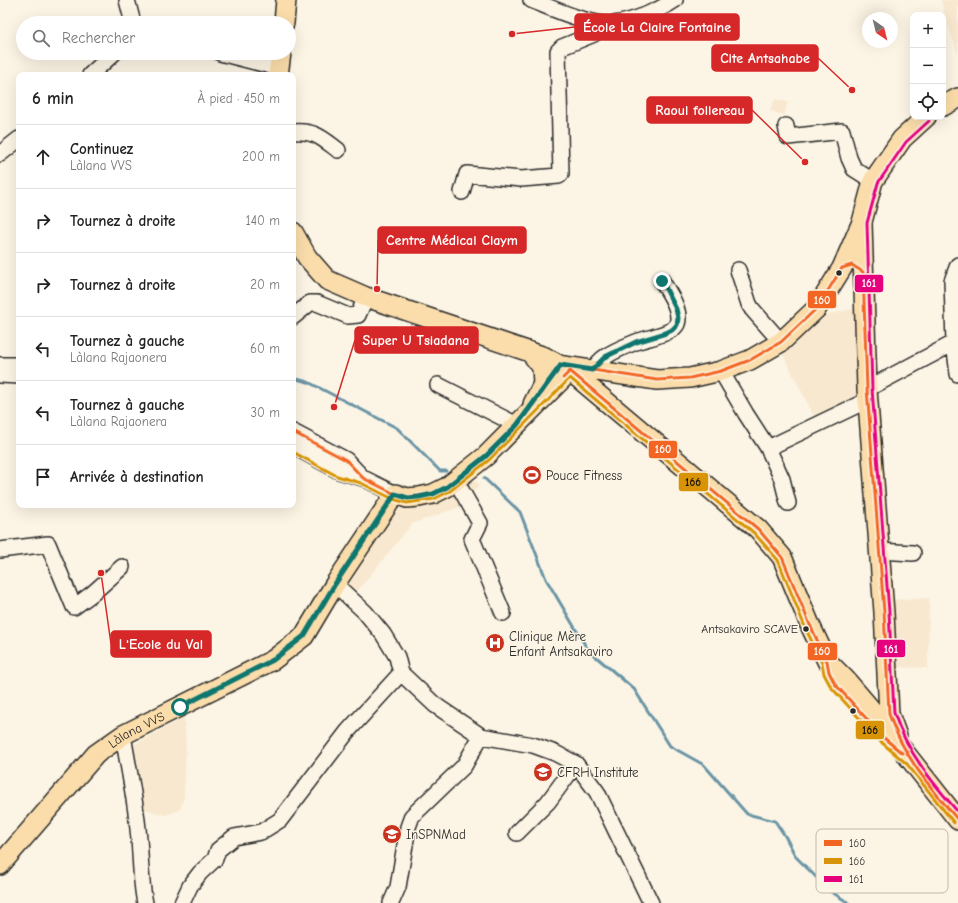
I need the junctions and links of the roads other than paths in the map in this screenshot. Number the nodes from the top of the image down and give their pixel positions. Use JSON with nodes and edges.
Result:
{"nodes":[{"id":1,"x":127,"y":0,"type":"edge"},
{"id":2,"x":286,"y":0,"type":"edge"},
{"id":3,"x":531,"y":0,"type":"edge"},
{"id":4,"x":675,"y":0,"type":"edge"},
{"id":5,"x":131,"y":16,"type":"edge"},
{"id":6,"x":285,"y":16,"type":"edge"},
{"id":7,"x":598,"y":23,"type":"junction"},
{"id":8,"x":106,"y":60,"type":"edge"},
{"id":9,"x":252,"y":60,"type":"edge"},
{"id":10,"x":279,"y":66,"type":"edge"},
{"id":11,"x":93,"y":72,"type":"edge"},
{"id":12,"x":958,"y":98,"type":"edge"},
{"id":13,"x":946,"y":104,"type":"edge"},
{"id":14,"x":923,"y":120,"type":"edge"},
{"id":15,"x":786,"y":126,"type":"dead end"},
{"id":16,"x":296,"y":132,"type":"edge"},
{"id":17,"x":16,"y":141,"type":"edge"},
{"id":18,"x":338,"y":150,"type":"dead end"},
{"id":19,"x":0,"y":154,"type":"edge"},
{"id":20,"x":873,"y":181,"type":"junction"},
{"id":21,"x":462,"y":192,"type":"dead end"},
{"id":22,"x":862,"y":222,"type":"junction"},
{"id":23,"x":296,"y":237,"type":"edge"},
{"id":24,"x":958,"y":264,"type":"edge"},
{"id":25,"x":842,"y":268,"type":"junction"},
{"id":26,"x":738,"y":270,"type":"dead end"},
{"id":27,"x":863,"y":272,"type":"junction"},
{"id":28,"x":662,"y":281,"type":"dead end"},
{"id":29,"x":366,"y":297,"type":"junction"},
{"id":30,"x":296,"y":314,"type":"edge"},
{"id":31,"x":781,"y":342,"type":"junction"},
{"id":32,"x":954,"y":343,"type":"junction"},
{"id":33,"x":530,"y":352,"type":"junction"},
{"id":34,"x":0,"y":365,"type":"edge"},
{"id":35,"x":16,"y":365,"type":"edge"},
{"id":36,"x":565,"y":368,"type":"junction"},
{"id":37,"x":722,"y":371,"type":"junction"},
{"id":38,"x":0,"y":374,"type":"edge"},
{"id":39,"x":958,"y":374,"type":"edge"},
{"id":40,"x":16,"y":376,"type":"edge"},
{"id":41,"x":588,"y":377,"type":"junction"},
{"id":42,"x":438,"y":385,"type":"dead end"},
{"id":43,"x":867,"y":394,"type":"junction"},
{"id":44,"x":532,"y":404,"type":"junction"},
{"id":45,"x":517,"y":425,"type":"junction"},
{"id":46,"x":296,"y":434,"type":"edge"},
{"id":47,"x":296,"y":448,"type":"edge"},
{"id":48,"x":768,"y":448,"type":"junction"},
{"id":49,"x":363,"y":478,"type":"junction"},
{"id":50,"x":456,"y":480,"type":"junction"},
{"id":51,"x":395,"y":494,"type":"junction"},
{"id":52,"x":788,"y":503,"type":"dead end"},
{"id":53,"x":0,"y":550,"type":"edge"},
{"id":54,"x":879,"y":551,"type":"junction"},
{"id":55,"x":913,"y":553,"type":"dead end"},
{"id":56,"x":122,"y":566,"type":"dead end"},
{"id":57,"x":335,"y":584,"type":"junction"},
{"id":58,"x":503,"y":613,"type":"dead end"},
{"id":59,"x":401,"y":673,"type":"junction"},
{"id":60,"x":888,"y":694,"type":"junction"},
{"id":61,"x":863,"y":708,"type":"junction"},
{"id":62,"x":123,"y":735,"type":"junction"},
{"id":63,"x":481,"y":736,"type":"junction"},
{"id":64,"x":911,"y":761,"type":"junction"},
{"id":65,"x":576,"y":764,"type":"junction"},
{"id":66,"x":958,"y":820,"type":"edge"},
{"id":67,"x":517,"y":834,"type":"dead end"},
{"id":68,"x":0,"y":865,"type":"edge"},
{"id":69,"x":140,"y":902,"type":"edge"},
{"id":70,"x":182,"y":903,"type":"edge"},
{"id":71,"x":391,"y":903,"type":"edge"},
{"id":72,"x":651,"y":903,"type":"edge"}],
"edges":[{"from":1,"to":5,"type":"street"},
{"from":2,"to":6,"type":"main road"},
{"from":3,"to":7,"type":"street"},
{"from":4,"to":7,"type":"street"},
{"from":7,"to":21,"type":"street"},
{"from":8,"to":11,"type":"street"},
{"from":9,"to":10,"type":"street"},
{"from":12,"to":13,"type":"main road"},
{"from":14,"to":20,"type":"main road"},
{"from":15,"to":20,"type":"street"},
{"from":16,"to":18,"type":"street"},
{"from":17,"to":19,"type":"street"},
{"from":20,"to":22,"type":"main road"},
{"from":22,"to":25,"type":"main road"},
{"from":22,"to":27,"type":"main road"},
{"from":23,"to":29,"type":"main road"},
{"from":24,"to":32,"type":"street"},
{"from":25,"to":27,"type":"main road"},
{"from":25,"to":31,"type":"main road"},
{"from":26,"to":31,"type":"street"},
{"from":27,"to":43,"type":"main road"},
{"from":28,"to":41,"type":"street"},
{"from":29,"to":30,"type":"street"},
{"from":29,"to":33,"type":"main road"},
{"from":31,"to":37,"type":"main road"},
{"from":32,"to":39,"type":"street"},
{"from":32,"to":43,"type":"street"},
{"from":33,"to":36,"type":"main road"},
{"from":33,"to":44,"type":"main road"},
{"from":34,"to":35,"type":"street"},
{"from":36,"to":41,"type":"main road"},
{"from":36,"to":44,"type":"main road"},
{"from":36,"to":45,"type":"main road"},
{"from":37,"to":41,"type":"main road"},
{"from":37,"to":48,"type":"street"},
{"from":38,"to":40,"type":"street"},
{"from":41,"to":61,"type":"main road"},
{"from":42,"to":45,"type":"street"},
{"from":43,"to":48,"type":"street"},
{"from":43,"to":54,"type":"main road"},
{"from":44,"to":45,"type":"main road"},
{"from":45,"to":50,"type":"main road"},
{"from":46,"to":49,"type":"street"},
{"from":47,"to":49,"type":"street"},
{"from":48,"to":52,"type":"street"},
{"from":49,"to":51,"type":"street"},
{"from":50,"to":51,"type":"main road"},
{"from":50,"to":58,"type":"street"},
{"from":51,"to":57,"type":"main road","name":"Làlana VVS"},
{"from":53,"to":56,"type":"street"},
{"from":54,"to":55,"type":"street"},
{"from":54,"to":60,"type":"main road"},
{"from":57,"to":59,"type":"street"},
{"from":57,"to":62,"type":"main road","name":"Làlana VVS"},
{"from":59,"to":63,"type":"street"},
{"from":59,"to":70,"type":"street"},
{"from":60,"to":61,"type":"main road"},
{"from":60,"to":64,"type":"main road"},
{"from":61,"to":64,"type":"main road"},
{"from":62,"to":68,"type":"main road","name":"Làlana VVS"},
{"from":62,"to":69,"type":"street"},
{"from":63,"to":65,"type":"street"},
{"from":63,"to":71,"type":"street"},
{"from":64,"to":66,"type":"main road"},
{"from":65,"to":67,"type":"street"},
{"from":65,"to":72,"type":"street"}]}
